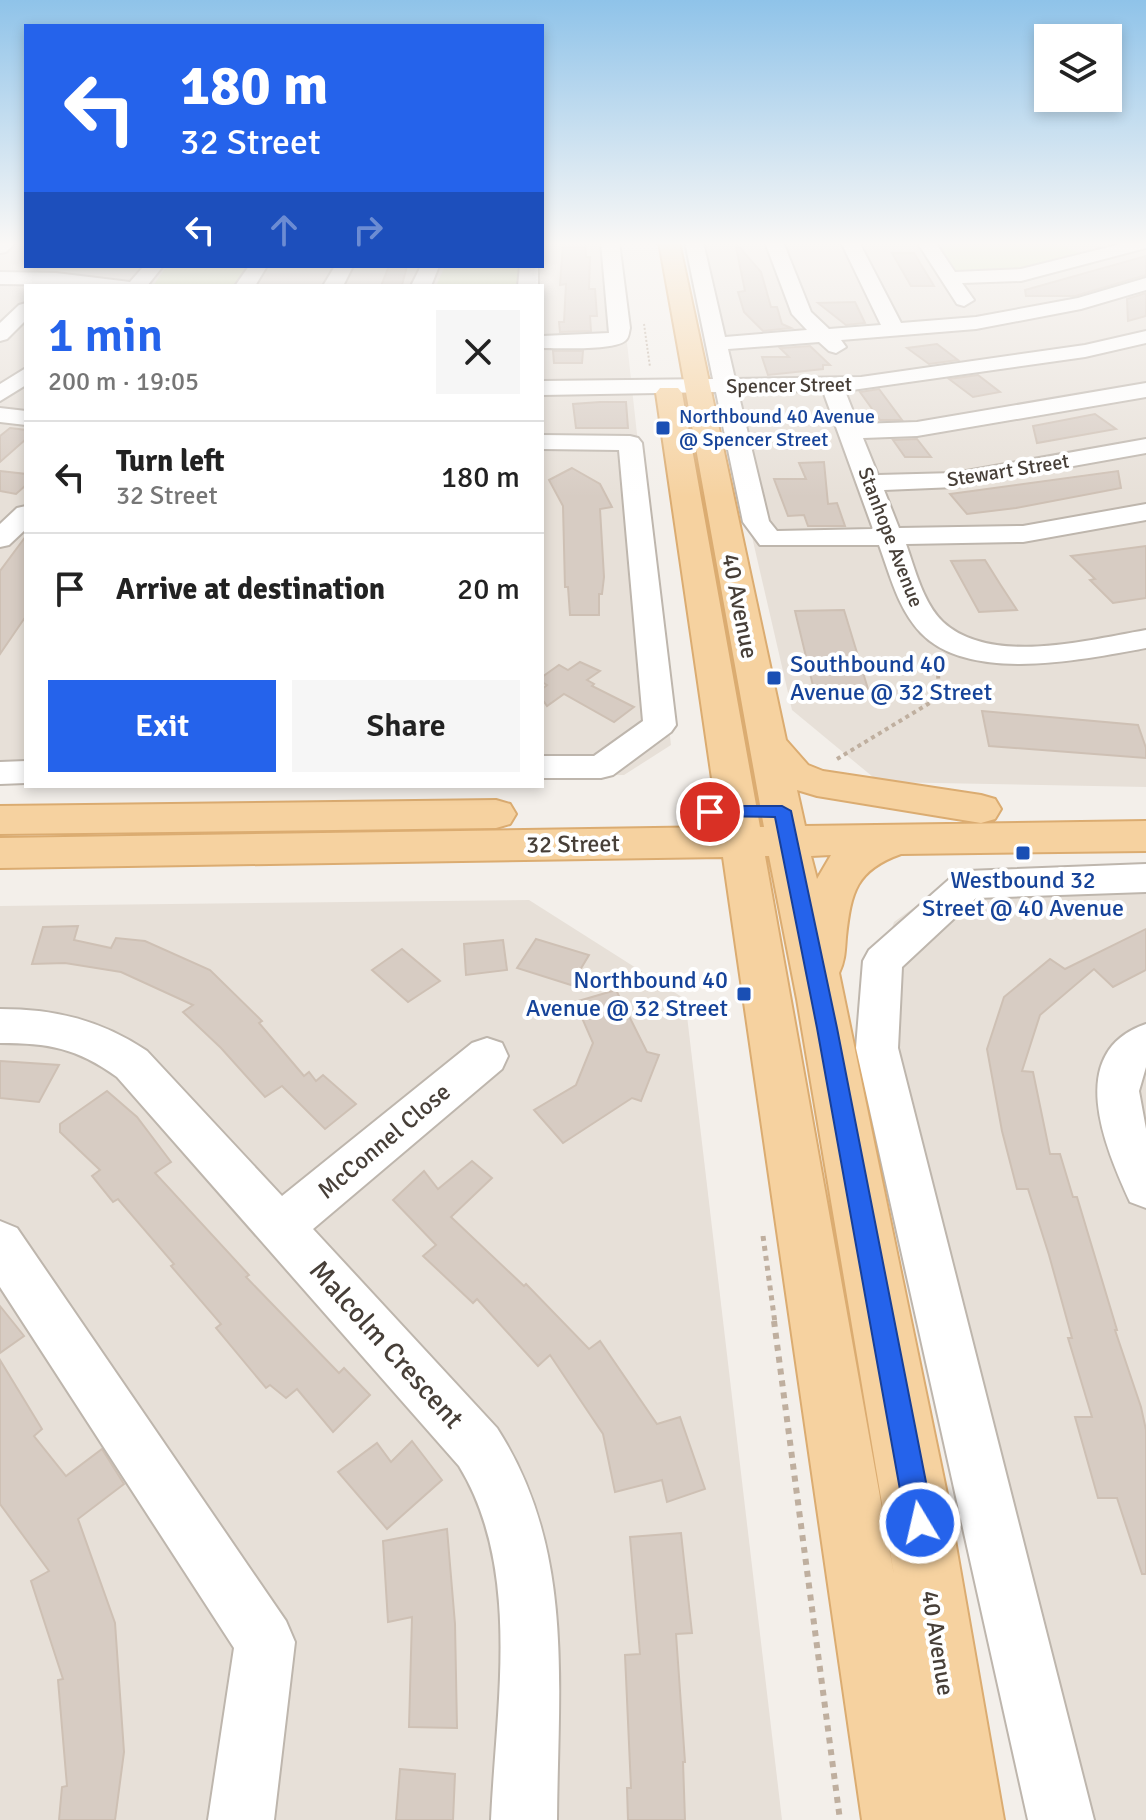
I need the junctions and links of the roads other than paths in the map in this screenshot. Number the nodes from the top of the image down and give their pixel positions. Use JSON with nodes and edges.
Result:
{"nodes":[{"id":1,"x":620,"y":327,"type":"edge"},
{"id":2,"x":676,"y":327,"type":"edge"},
{"id":3,"x":685,"y":327,"type":"edge"},
{"id":4,"x":713,"y":327,"type":"edge"},
{"id":5,"x":815,"y":327,"type":"edge"},
{"id":6,"x":892,"y":327,"type":"edge"},
{"id":7,"x":928,"y":327,"type":"edge"},
{"id":8,"x":991,"y":327,"type":"edge"},
{"id":9,"x":894,"y":330,"type":"junction"},
{"id":10,"x":824,"y":336,"type":"junction"},
{"id":11,"x":1146,"y":337,"type":"edge"},
{"id":12,"x":544,"y":342,"type":"edge"},
{"id":13,"x":717,"y":344,"type":"junction"},
{"id":14,"x":1037,"y":359,"type":"junction"},
{"id":15,"x":22,"y":367,"type":"edge"},
{"id":16,"x":877,"y":383,"type":"junction"},
{"id":17,"x":832,"y":386,"type":"junction"},
{"id":18,"x":697,"y":387,"type":"junction"},
{"id":19,"x":544,"y":388,"type":"edge"},
{"id":20,"x":1146,"y":390,"type":"edge"},
{"id":21,"x":0,"y":394,"type":"edge"},
{"id":22,"x":0,"y":415,"type":"edge"},
{"id":23,"x":24,"y":418,"type":"edge"},
{"id":24,"x":849,"y":431,"type":"junction"},
{"id":25,"x":544,"y":442,"type":"edge"},
{"id":26,"x":1146,"y":446,"type":"edge"},
{"id":27,"x":869,"y":483,"type":"junction"},
{"id":28,"x":1146,"y":512,"type":"edge"},
{"id":29,"x":24,"y":516,"type":"edge"},
{"id":30,"x":890,"y":538,"type":"junction"},
{"id":31,"x":0,"y":539,"type":"edge"},
{"id":32,"x":1146,"y":639,"type":"edge"},
{"id":33,"x":769,"y":744,"type":"junction"},
{"id":34,"x":544,"y":767,"type":"edge"},
{"id":35,"x":24,"y":772,"type":"edge"},
{"id":36,"x":0,"y":773,"type":"edge"},
{"id":37,"x":1146,"y":808,"type":"edge"},
{"id":38,"x":981,"y":809,"type":"junction"},
{"id":39,"x":0,"y":820,"type":"edge"},
{"id":40,"x":762,"y":826,"type":"junction"},
{"id":41,"x":1146,"y":836,"type":"edge"},
{"id":42,"x":901,"y":839,"type":"junction"},
{"id":43,"x":0,"y":853,"type":"edge"},
{"id":44,"x":1146,"y":878,"type":"edge"},
{"id":45,"x":821,"y":999,"type":"junction"},
{"id":46,"x":0,"y":1026,"type":"edge"},
{"id":47,"x":1136,"y":1050,"type":"edge"},
{"id":48,"x":487,"y":1056,"type":"dead end"},
{"id":49,"x":1146,"y":1187,"type":"edge"},
{"id":50,"x":281,"y":1226,"type":"junction"},
{"id":51,"x":0,"y":1244,"type":"edge"},
{"id":52,"x":241,"y":1820,"type":"edge"},
{"id":53,"x":524,"y":1820,"type":"edge"},
{"id":54,"x":900,"y":1820,"type":"edge"},
{"id":55,"x":966,"y":1820,"type":"edge"},
{"id":56,"x":1061,"y":1820,"type":"edge"}],
"edges":[{"from":1,"to":12,"type":"street"},
{"from":2,"to":18,"type":"main road","name":"40 Avenue"},
{"from":3,"to":18,"type":"main road","name":"40 Avenue"},
{"from":4,"to":13,"type":"street"},
{"from":5,"to":10,"type":"street"},
{"from":6,"to":9,"type":"street"},
{"from":7,"to":9,"type":"street"},
{"from":8,"to":14,"type":"street"},
{"from":9,"to":10,"type":"street"},
{"from":10,"to":13,"type":"street"},
{"from":10,"to":16,"type":"street"},
{"from":11,"to":14,"type":"street","name":"Spencer Street"},
{"from":13,"to":18,"type":"street"},
{"from":14,"to":16,"type":"street","name":"Spencer Street"},
{"from":15,"to":21,"type":"street"},
{"from":16,"to":17,"type":"street","name":"Spencer Street"},
{"from":17,"to":18,"type":"street","name":"Spencer Street"},
{"from":17,"to":24,"type":"street","name":"Stanhope Avenue"},
{"from":18,"to":19,"type":"street","name":"Spencer Street"},
{"from":18,"to":30,"type":"street"},
{"from":18,"to":33,"type":"main road","name":"40 Avenue"},
{"from":18,"to":40,"type":"main road","name":"40 Avenue"},
{"from":20,"to":24,"type":"street"},
{"from":22,"to":23,"type":"street"},
{"from":24,"to":27,"type":"street","name":"Stanhope Avenue"},
{"from":25,"to":34,"type":"street"},
{"from":26,"to":27,"type":"street","name":"Stewart Street"},
{"from":27,"to":30,"type":"street","name":"Stanhope Avenue"},
{"from":28,"to":30,"type":"street"},
{"from":29,"to":31,"type":"street"},
{"from":30,"to":32,"type":"street","name":"Stanhope Avenue"},
{"from":33,"to":38,"type":"main road"},
{"from":33,"to":40,"type":"main road","name":"40 Avenue"},
{"from":35,"to":36,"type":"street"},
{"from":37,"to":38,"type":"main road","name":"32 Street"},
{"from":38,"to":40,"type":"main road","name":"32 Street"},
{"from":39,"to":40,"type":"main road","name":"32 Street"},
{"from":40,"to":42,"type":"main road","name":"32 Street"},
{"from":40,"to":43,"type":"main road","name":"32 Street"},
{"from":40,"to":45,"type":"main road","name":"40 Avenue"},
{"from":40,"to":54,"type":"main road","name":"40 Avenue"},
{"from":41,"to":42,"type":"main road","name":"32 Street"},
{"from":42,"to":45,"type":"main road"},
{"from":44,"to":56,"type":"street"},
{"from":45,"to":55,"type":"main road","name":"40 Avenue"},
{"from":46,"to":50,"type":"street","name":"Malcolm Crescent"},
{"from":47,"to":49,"type":"street"},
{"from":48,"to":50,"type":"street","name":"McConnel Close"},
{"from":50,"to":53,"type":"street","name":"Malcolm Crescent"},
{"from":51,"to":52,"type":"street"}]}
